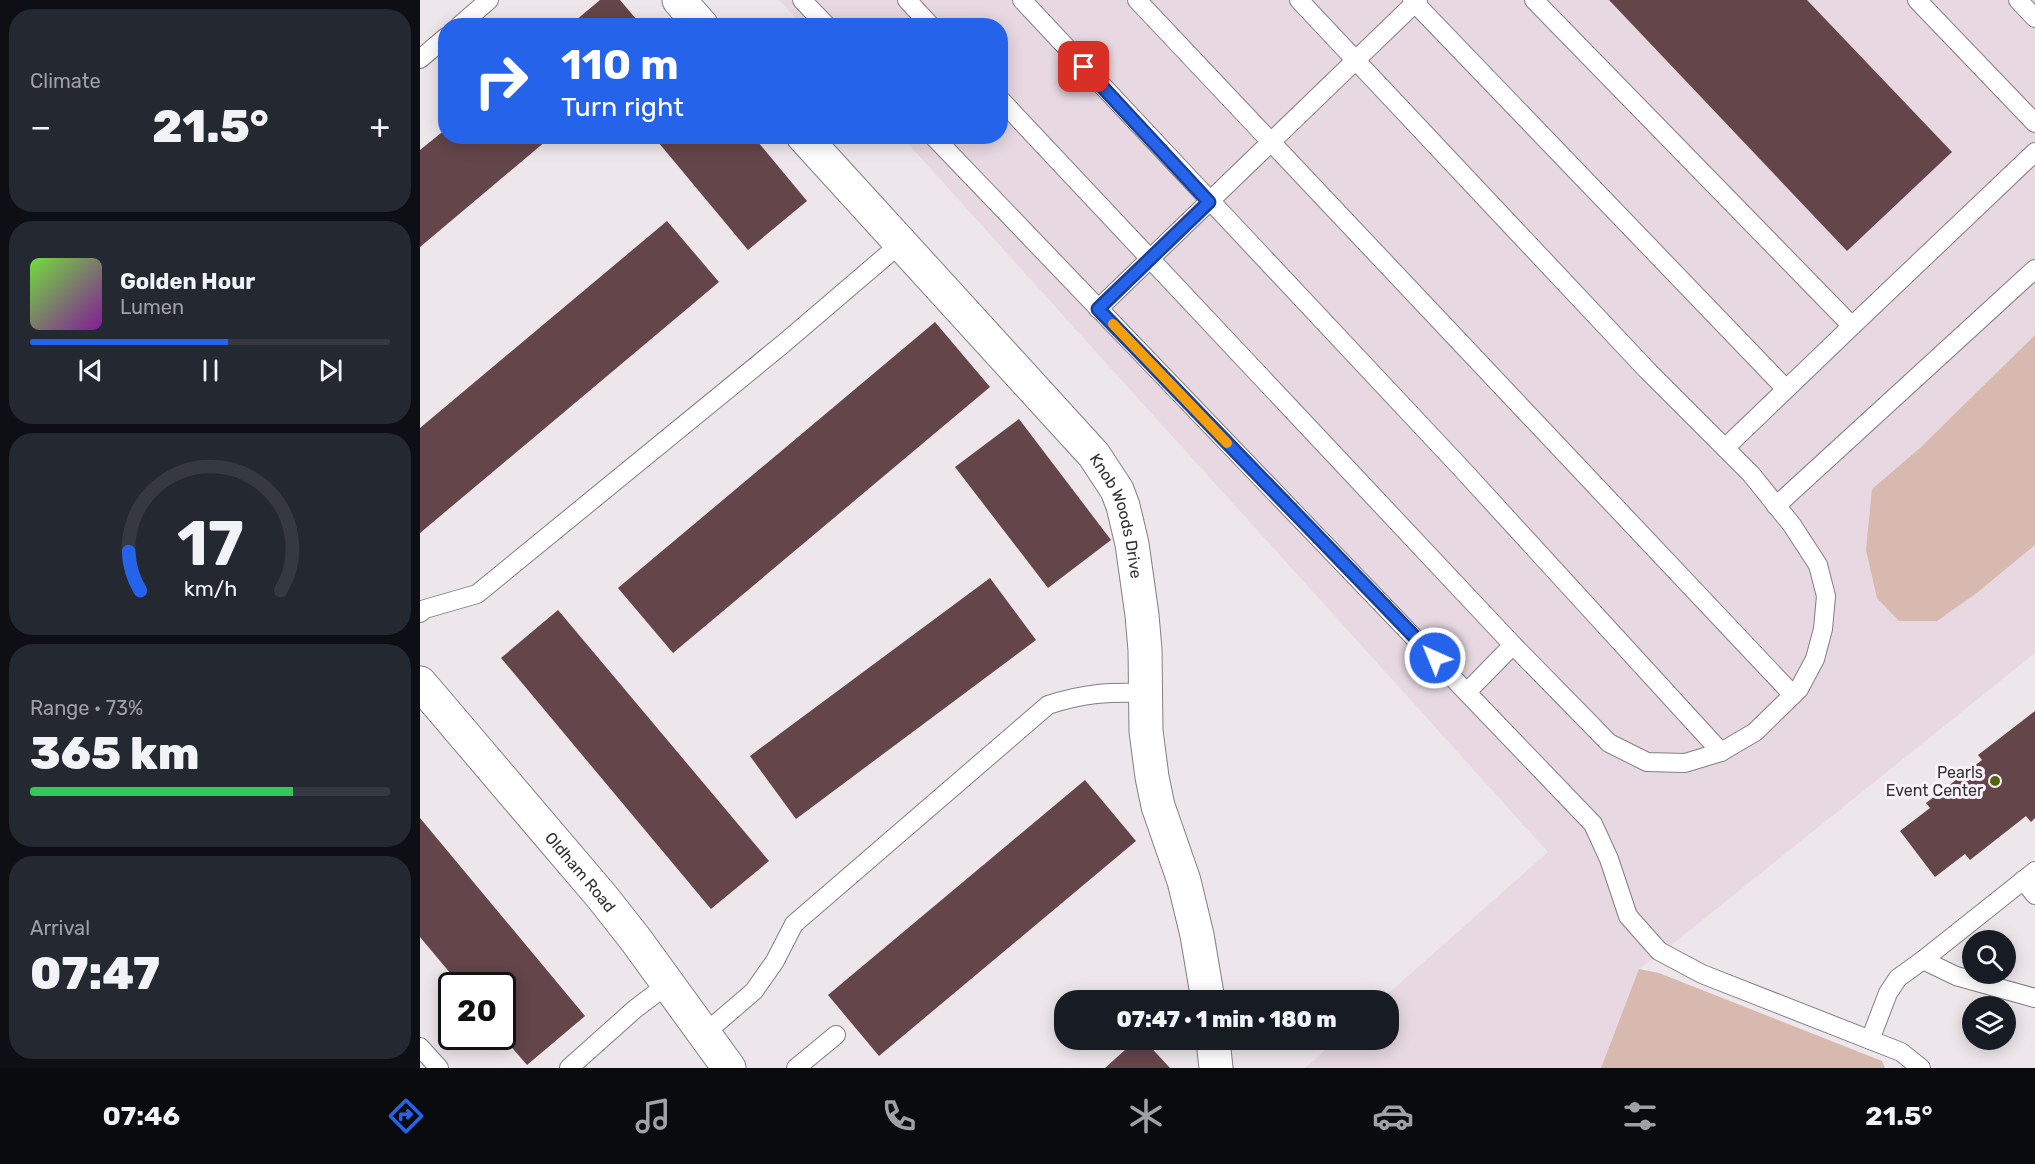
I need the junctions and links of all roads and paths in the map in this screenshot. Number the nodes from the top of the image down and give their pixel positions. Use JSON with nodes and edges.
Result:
{"nodes":[{"id":1,"x":489,"y":0,"type":"edge"},
{"id":2,"x":679,"y":0,"type":"edge"},
{"id":3,"x":802,"y":0,"type":"edge"},
{"id":4,"x":907,"y":0,"type":"edge"},
{"id":5,"x":1022,"y":0,"type":"edge"},
{"id":6,"x":1137,"y":0,"type":"edge"},
{"id":7,"x":1299,"y":0,"type":"edge"},
{"id":8,"x":1534,"y":0,"type":"edge"},
{"id":9,"x":1917,"y":0,"type":"edge"},
{"id":10,"x":2018,"y":0,"type":"edge"},
{"id":11,"x":1415,"y":1,"type":"edge"},
{"id":12,"x":468,"y":18,"type":"edge"},
{"id":13,"x":695,"y":18,"type":"edge"},
{"id":14,"x":819,"y":18,"type":"edge"},
{"id":15,"x":924,"y":18,"type":"edge"},
{"id":16,"x":2035,"y":18,"type":"edge"},
{"id":17,"x":438,"y":43,"type":"edge"},
{"id":18,"x":420,"y":58,"type":"edge"},
{"id":19,"x":1356,"y":60,"type":"junction"},
{"id":20,"x":1008,"y":107,"type":"edge"},
{"id":21,"x":2035,"y":123,"type":"edge"},
{"id":22,"x":1271,"y":142,"type":"junction"},
{"id":23,"x":810,"y":144,"type":"edge"},
{"id":24,"x":941,"y":144,"type":"edge"},
{"id":25,"x":2035,"y":152,"type":"edge"},
{"id":26,"x":1209,"y":202,"type":"junction"},
{"id":27,"x":900,"y":244,"type":"junction"},
{"id":28,"x":1151,"y":258,"type":"junction"},
{"id":29,"x":2035,"y":269,"type":"edge"},
{"id":30,"x":1098,"y":309,"type":"junction"},
{"id":31,"x":1852,"y":326,"type":"junction"},
{"id":32,"x":1786,"y":389,"type":"junction"},
{"id":33,"x":1725,"y":448,"type":"junction"},
{"id":34,"x":1776,"y":506,"type":"junction"},
{"id":35,"x":420,"y":613,"type":"edge"},
{"id":36,"x":1513,"y":645,"type":"junction"},
{"id":37,"x":420,"y":683,"type":"edge"},
{"id":38,"x":1467,"y":692,"type":"junction"},
{"id":39,"x":1146,"y":693,"type":"junction"},
{"id":40,"x":1793,"y":695,"type":"junction"},
{"id":41,"x":1721,"y":752,"type":"junction"},
{"id":42,"x":2029,"y":875,"type":"edge"},
{"id":43,"x":2035,"y":895,"type":"edge"},
{"id":44,"x":1923,"y":960,"type":"junction"},
{"id":45,"x":668,"y":984,"type":"junction"},
{"id":46,"x":1206,"y":990,"type":"edge"},
{"id":47,"x":2035,"y":998,"type":"edge"},
{"id":48,"x":704,"y":1034,"type":"junction"},
{"id":49,"x":836,"y":1035,"type":"dead end"},
{"id":50,"x":1870,"y":1040,"type":"junction"},
{"id":51,"x":420,"y":1047,"type":"edge"},
{"id":52,"x":1215,"y":1050,"type":"edge"},
{"id":53,"x":439,"y":1068,"type":"edge"},
{"id":54,"x":569,"y":1068,"type":"edge"},
{"id":55,"x":729,"y":1068,"type":"edge"},
{"id":56,"x":796,"y":1068,"type":"edge"},
{"id":57,"x":1216,"y":1068,"type":"edge"},
{"id":58,"x":1922,"y":1068,"type":"edge"}],
"edges":[{"from":1,"to":12,"type":"lane"},
{"from":2,"to":13,"type":"street"},
{"from":3,"to":14,"type":"lane"},
{"from":4,"to":15,"type":"lane"},
{"from":5,"to":26,"type":"lane"},
{"from":6,"to":22,"type":"lane"},
{"from":7,"to":19,"type":"lane"},
{"from":8,"to":31,"type":"lane"},
{"from":9,"to":21,"type":"lane"},
{"from":10,"to":16,"type":"lane"},
{"from":11,"to":19,"type":"lane"},
{"from":11,"to":32,"type":"lane"},
{"from":17,"to":18,"type":"lane"},
{"from":19,"to":22,"type":"lane"},
{"from":19,"to":33,"type":"lane"},
{"from":20,"to":28,"type":"lane"},
{"from":22,"to":26,"type":"lane"},
{"from":22,"to":40,"type":"lane"},
{"from":23,"to":27,"type":"street","name":"Knob Woods Drive"},
{"from":24,"to":30,"type":"lane"},
{"from":25,"to":31,"type":"lane"},
{"from":26,"to":28,"type":"lane"},
{"from":26,"to":41,"type":"lane"},
{"from":27,"to":35,"type":"lane"},
{"from":27,"to":39,"type":"street","name":"Knob Woods Drive"},
{"from":28,"to":30,"type":"lane"},
{"from":28,"to":36,"type":"lane"},
{"from":29,"to":34,"type":"lane"},
{"from":30,"to":38,"type":"lane"},
{"from":31,"to":32,"type":"lane"},
{"from":32,"to":33,"type":"lane"},
{"from":33,"to":34,"type":"lane"},
{"from":34,"to":40,"type":"lane"},
{"from":36,"to":38,"type":"lane"},
{"from":36,"to":41,"type":"lane"},
{"from":37,"to":45,"type":"street","name":"Oldham Road"},
{"from":38,"to":50,"type":"lane"},
{"from":39,"to":46,"type":"street","name":"Knob Woods Drive"},
{"from":39,"to":48,"type":"lane"},
{"from":40,"to":41,"type":"lane"},
{"from":42,"to":43,"type":"lane"},
{"from":42,"to":44,"type":"lane"},
{"from":44,"to":47,"type":"lane"},
{"from":44,"to":50,"type":"lane"},
{"from":45,"to":48,"type":"street","name":"Oldham Road"},
{"from":45,"to":54,"type":"lane"},
{"from":48,"to":55,"type":"street","name":"Oldham Road"},
{"from":49,"to":56,"type":"lane"},
{"from":50,"to":58,"type":"lane"},
{"from":51,"to":53,"type":"lane"},
{"from":52,"to":57,"type":"street"}]}
